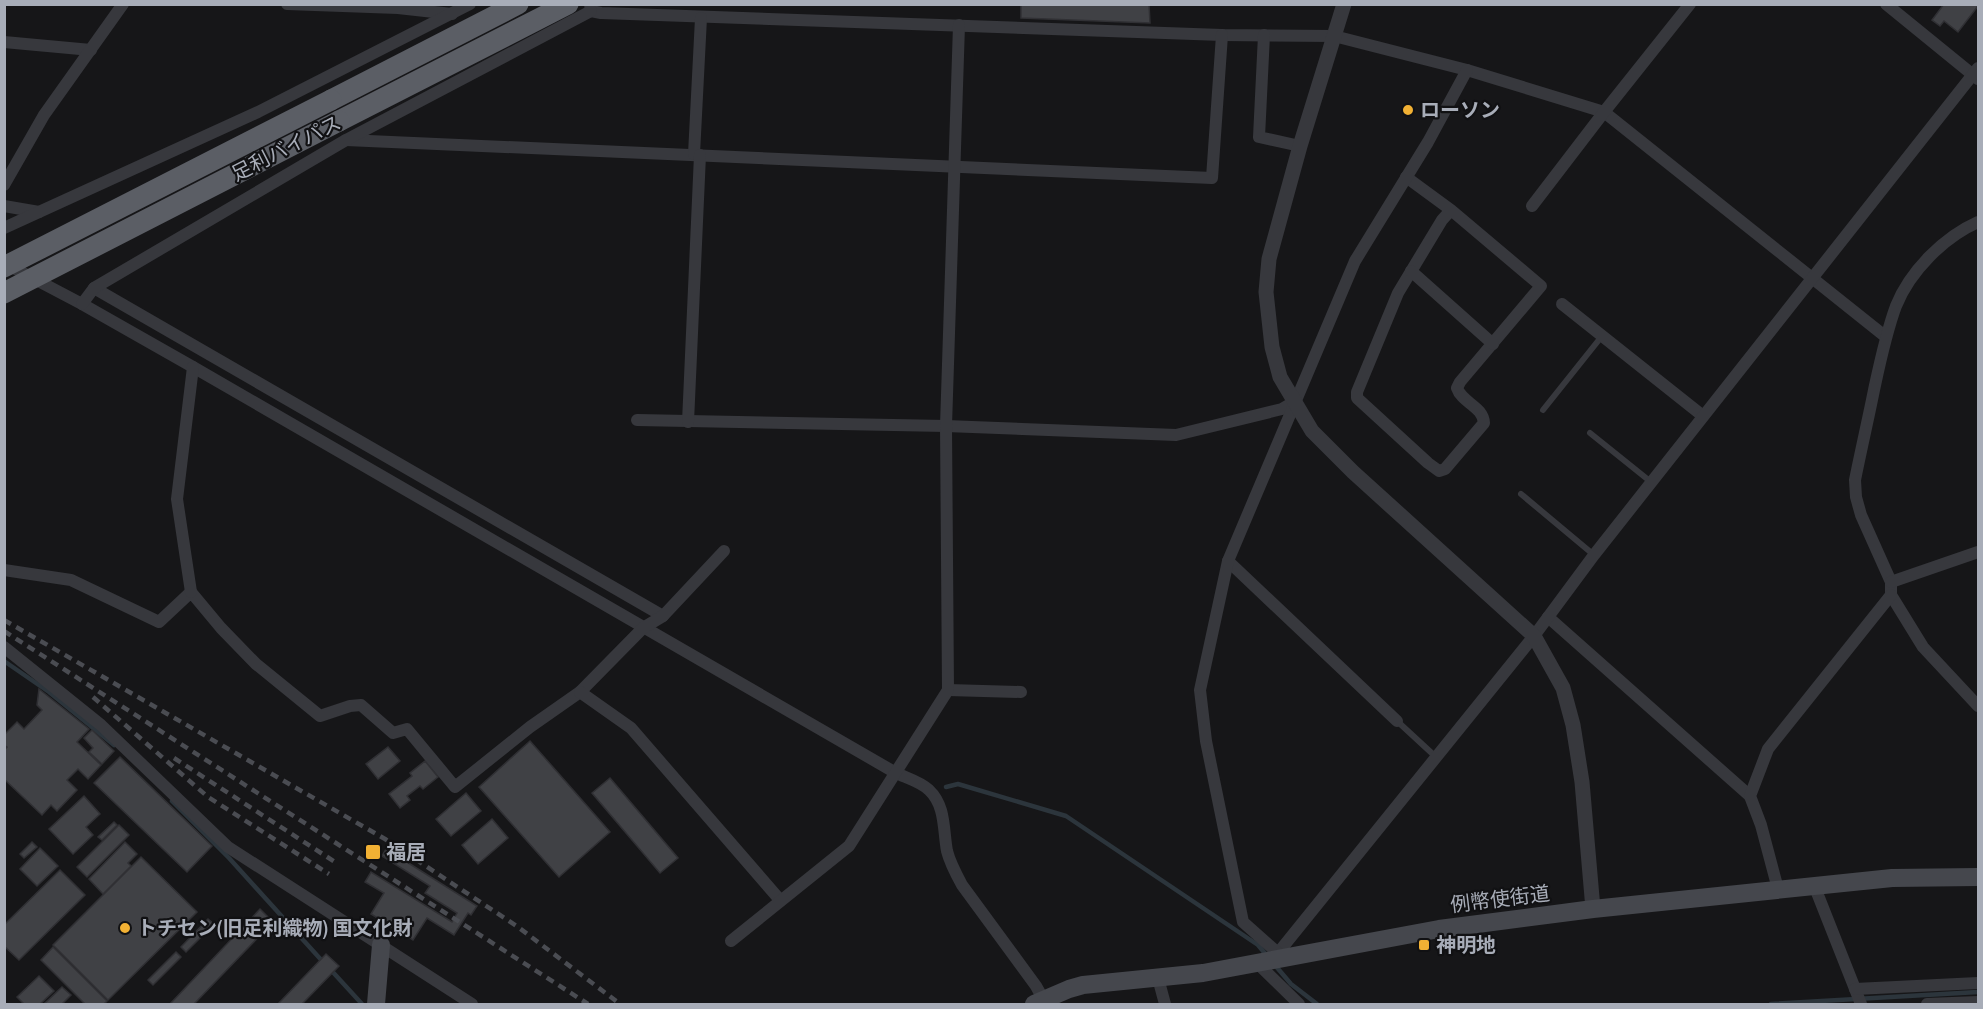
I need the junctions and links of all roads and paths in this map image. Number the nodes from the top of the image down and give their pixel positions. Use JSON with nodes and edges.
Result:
{"nodes":[{"id":1,"x":123,"y":4,"type":"edge"},
{"id":2,"x":286,"y":4,"type":"edge"},
{"id":3,"x":470,"y":4,"type":"edge"},
{"id":4,"x":518,"y":4,"type":"edge"},
{"id":5,"x":568,"y":4,"type":"edge"},
{"id":6,"x":1344,"y":4,"type":"edge"},
{"id":7,"x":1690,"y":4,"type":"edge"},
{"id":8,"x":1886,"y":4,"type":"edge"},
{"id":9,"x":398,"y":6,"type":"edge"},
{"id":10,"x":590,"y":8,"type":"edge"},
{"id":11,"x":452,"y":14,"type":"junction"},
{"id":12,"x":701,"y":18,"type":"junction"},
{"id":13,"x":959,"y":25,"type":"junction"},
{"id":14,"x":1222,"y":35,"type":"junction"},
{"id":15,"x":1264,"y":35,"type":"junction"},
{"id":16,"x":1334,"y":36,"type":"junction"},
{"id":17,"x":4,"y":42,"type":"edge"},
{"id":18,"x":91,"y":50,"type":"junction"},
{"id":19,"x":1467,"y":70,"type":"junction"},
{"id":20,"x":1976,"y":73,"type":"edge"},
{"id":21,"x":1604,"y":112,"type":"junction"},
{"id":22,"x":343,"y":130,"type":"junction"},
{"id":23,"x":1300,"y":147,"type":"junction"},
{"id":24,"x":697,"y":154,"type":"junction"},
{"id":25,"x":954,"y":168,"type":"junction"},
{"id":26,"x":1406,"y":177,"type":"junction"},
{"id":27,"x":4,"y":185,"type":"edge"},
{"id":28,"x":4,"y":206,"type":"edge"},
{"id":29,"x":1532,"y":206,"type":"dead end"},
{"id":30,"x":1451,"y":210,"type":"junction"},
{"id":31,"x":39,"y":212,"type":"junction"},
{"id":32,"x":1978,"y":222,"type":"edge"},
{"id":33,"x":4,"y":228,"type":"edge"},
{"id":34,"x":7,"y":266,"type":"edge"},
{"id":35,"x":1410,"y":271,"type":"junction"},
{"id":36,"x":1813,"y":278,"type":"junction"},
{"id":37,"x":4,"y":286,"type":"edge"},
{"id":38,"x":94,"y":288,"type":"junction"},
{"id":39,"x":4,"y":293,"type":"edge"},
{"id":40,"x":82,"y":304,"type":"junction"},
{"id":41,"x":1563,"y":304,"type":"dead end"},
{"id":42,"x":1602,"y":336,"type":"junction"},
{"id":43,"x":1886,"y":337,"type":"junction"},
{"id":44,"x":1493,"y":344,"type":"junction"},
{"id":45,"x":193,"y":367,"type":"junction"},
{"id":46,"x":1294,"y":402,"type":"junction"},
{"id":47,"x":1543,"y":410,"type":"dead end"},
{"id":48,"x":1703,"y":417,"type":"junction"},
{"id":49,"x":637,"y":420,"type":"dead end"},
{"id":50,"x":688,"y":422,"type":"junction"},
{"id":51,"x":946,"y":426,"type":"junction"},
{"id":52,"x":1590,"y":433,"type":"dead end"},
{"id":53,"x":1652,"y":482,"type":"junction"},
{"id":54,"x":1521,"y":494,"type":"dead end"},
{"id":55,"x":724,"y":550,"type":"dead end"},
{"id":56,"x":1978,"y":552,"type":"edge"},
{"id":57,"x":1594,"y":555,"type":"junction"},
{"id":58,"x":1228,"y":561,"type":"junction"},
{"id":59,"x":4,"y":570,"type":"edge"},
{"id":60,"x":1891,"y":582,"type":"junction"},
{"id":61,"x":191,"y":592,"type":"junction"},
{"id":62,"x":1891,"y":596,"type":"junction"},
{"id":63,"x":663,"y":616,"type":"junction"},
{"id":64,"x":1548,"y":617,"type":"junction"},
{"id":65,"x":643,"y":628,"type":"junction"},
{"id":66,"x":1534,"y":636,"type":"junction"},
{"id":67,"x":4,"y":647,"type":"edge"},
{"id":68,"x":948,"y":690,"type":"junction"},
{"id":69,"x":580,"y":692,"type":"junction"},
{"id":70,"x":1021,"y":692,"type":"dead end"},
{"id":71,"x":1978,"y":706,"type":"edge"},
{"id":72,"x":1397,"y":721,"type":"joint"},
{"id":73,"x":1436,"y":758,"type":"junction"},
{"id":74,"x":896,"y":773,"type":"junction"},
{"id":75,"x":1750,"y":796,"type":"junction"},
{"id":76,"x":1978,"y":877,"type":"edge"},
{"id":77,"x":1814,"y":885,"type":"junction"},
{"id":78,"x":1778,"y":889,"type":"junction"},
{"id":79,"x":780,"y":900,"type":"junction"},
{"id":80,"x":1593,"y":909,"type":"junction"},
{"id":81,"x":731,"y":941,"type":"dead end"},
{"id":82,"x":381,"y":945,"type":"junction"},
{"id":83,"x":1267,"y":959,"type":"junction"},
{"id":84,"x":1158,"y":978,"type":"junction"},
{"id":85,"x":1978,"y":983,"type":"edge"},
{"id":86,"x":1858,"y":997,"type":"edge"},
{"id":87,"x":1978,"y":1002,"type":"edge"},
{"id":88,"x":1041,"y":1003,"type":"edge"},
{"id":89,"x":376,"y":1005,"type":"edge"},
{"id":90,"x":472,"y":1005,"type":"edge"},
{"id":91,"x":1165,"y":1005,"type":"edge"},
{"id":92,"x":1299,"y":1005,"type":"edge"},
{"id":93,"x":1927,"y":1005,"type":"edge"}],
"edges":[{"from":1,"to":18,"type":"street"},
{"from":2,"to":9,"type":"street"},
{"from":3,"to":11,"type":"street"},
{"from":4,"to":34,"type":"highway","name":"足利バイパス","bridge":true},
{"from":5,"to":22,"type":"highway","name":"足利バイパス"},
{"from":6,"to":16,"type":"street"},
{"from":7,"to":21,"type":"street"},
{"from":8,"to":20,"type":"street"},
{"from":9,"to":11,"type":"street"},
{"from":10,"to":12,"type":"street"},
{"from":10,"to":22,"type":"street"},
{"from":11,"to":31,"type":"street"},
{"from":12,"to":13,"type":"street"},
{"from":12,"to":24,"type":"street"},
{"from":13,"to":14,"type":"street"},
{"from":13,"to":25,"type":"street"},
{"from":14,"to":15,"type":"street"},
{"from":14,"to":25,"type":"street"},
{"from":15,"to":16,"type":"street"},
{"from":15,"to":23,"type":"street"},
{"from":16,"to":19,"type":"street"},
{"from":16,"to":23,"type":"street"},
{"from":17,"to":18,"type":"street"},
{"from":18,"to":27,"type":"street"},
{"from":19,"to":21,"type":"street"},
{"from":19,"to":26,"type":"street"},
{"from":20,"to":36,"type":"street"},
{"from":21,"to":29,"type":"street"},
{"from":21,"to":36,"type":"street"},
{"from":22,"to":24,"type":"street"},
{"from":22,"to":38,"type":"street"},
{"from":22,"to":39,"type":"highway","name":"足利バイパス","bridge":true},
{"from":23,"to":46,"type":"street"},
{"from":24,"to":25,"type":"street"},
{"from":24,"to":50,"type":"street"},
{"from":25,"to":51,"type":"street"},
{"from":26,"to":30,"type":"street"},
{"from":26,"to":46,"type":"street"},
{"from":28,"to":31,"type":"street"},
{"from":30,"to":35,"type":"street"},
{"from":30,"to":44,"type":"street"},
{"from":31,"to":33,"type":"street"},
{"from":32,"to":43,"type":"street"},
{"from":34,"to":37,"type":"street"},
{"from":34,"to":40,"type":"street"},
{"from":35,"to":44,"type":"street"},
{"from":35,"to":44,"type":"street"},
{"from":36,"to":43,"type":"street"},
{"from":36,"to":48,"type":"street"},
{"from":38,"to":40,"type":"street"},
{"from":38,"to":63,"type":"street"},
{"from":40,"to":45,"type":"street"},
{"from":41,"to":42,"type":"street"},
{"from":42,"to":47,"type":"lane"},
{"from":42,"to":48,"type":"street"},
{"from":43,"to":60,"type":"street"},
{"from":45,"to":61,"type":"street"},
{"from":45,"to":65,"type":"street"},
{"from":46,"to":51,"type":"street"},
{"from":46,"to":58,"type":"street"},
{"from":46,"to":66,"type":"street"},
{"from":48,"to":53,"type":"street"},
{"from":49,"to":50,"type":"street"},
{"from":50,"to":51,"type":"street"},
{"from":51,"to":68,"type":"street"},
{"from":52,"to":53,"type":"lane"},
{"from":53,"to":57,"type":"street"},
{"from":54,"to":57,"type":"lane"},
{"from":55,"to":63,"type":"street"},
{"from":56,"to":60,"type":"street"},
{"from":57,"to":64,"type":"street"},
{"from":58,"to":72,"type":"street"},
{"from":58,"to":83,"type":"street"},
{"from":59,"to":61,"type":"street"},
{"from":60,"to":62,"type":"street"},
{"from":61,"to":69,"type":"street"},
{"from":62,"to":71,"type":"street"},
{"from":62,"to":75,"type":"street"},
{"from":63,"to":65,"type":"street"},
{"from":64,"to":66,"type":"street"},
{"from":64,"to":75,"type":"street"},
{"from":65,"to":69,"type":"street"},
{"from":65,"to":74,"type":"street"},
{"from":66,"to":73,"type":"street"},
{"from":66,"to":80,"type":"street"},
{"from":67,"to":82,"type":"street"},
{"from":68,"to":70,"type":"street"},
{"from":68,"to":74,"type":"street"},
{"from":69,"to":79,"type":"street"},
{"from":72,"to":73,"type":"lane"},
{"from":73,"to":83,"type":"street"},
{"from":74,"to":79,"type":"street"},
{"from":74,"to":88,"type":"street"},
{"from":75,"to":78,"type":"street"},
{"from":76,"to":77,"type":"main road","name":"例幣使街道"},
{"from":77,"to":78,"type":"main road","name":"例幣使街道"},
{"from":77,"to":86,"type":"street"},
{"from":78,"to":80,"type":"main road","name":"例幣使街道"},
{"from":79,"to":81,"type":"street"},
{"from":80,"to":83,"type":"main road","name":"例幣使街道"},
{"from":82,"to":89,"type":"main road"},
{"from":82,"to":90,"type":"street"},
{"from":83,"to":84,"type":"main road","name":"例幣使街道"},
{"from":83,"to":92,"type":"street"},
{"from":84,"to":88,"type":"main road","name":"例幣使街道"},
{"from":84,"to":91,"type":"street"},
{"from":85,"to":86,"type":"street"},
{"from":87,"to":93,"type":"street"}]}
